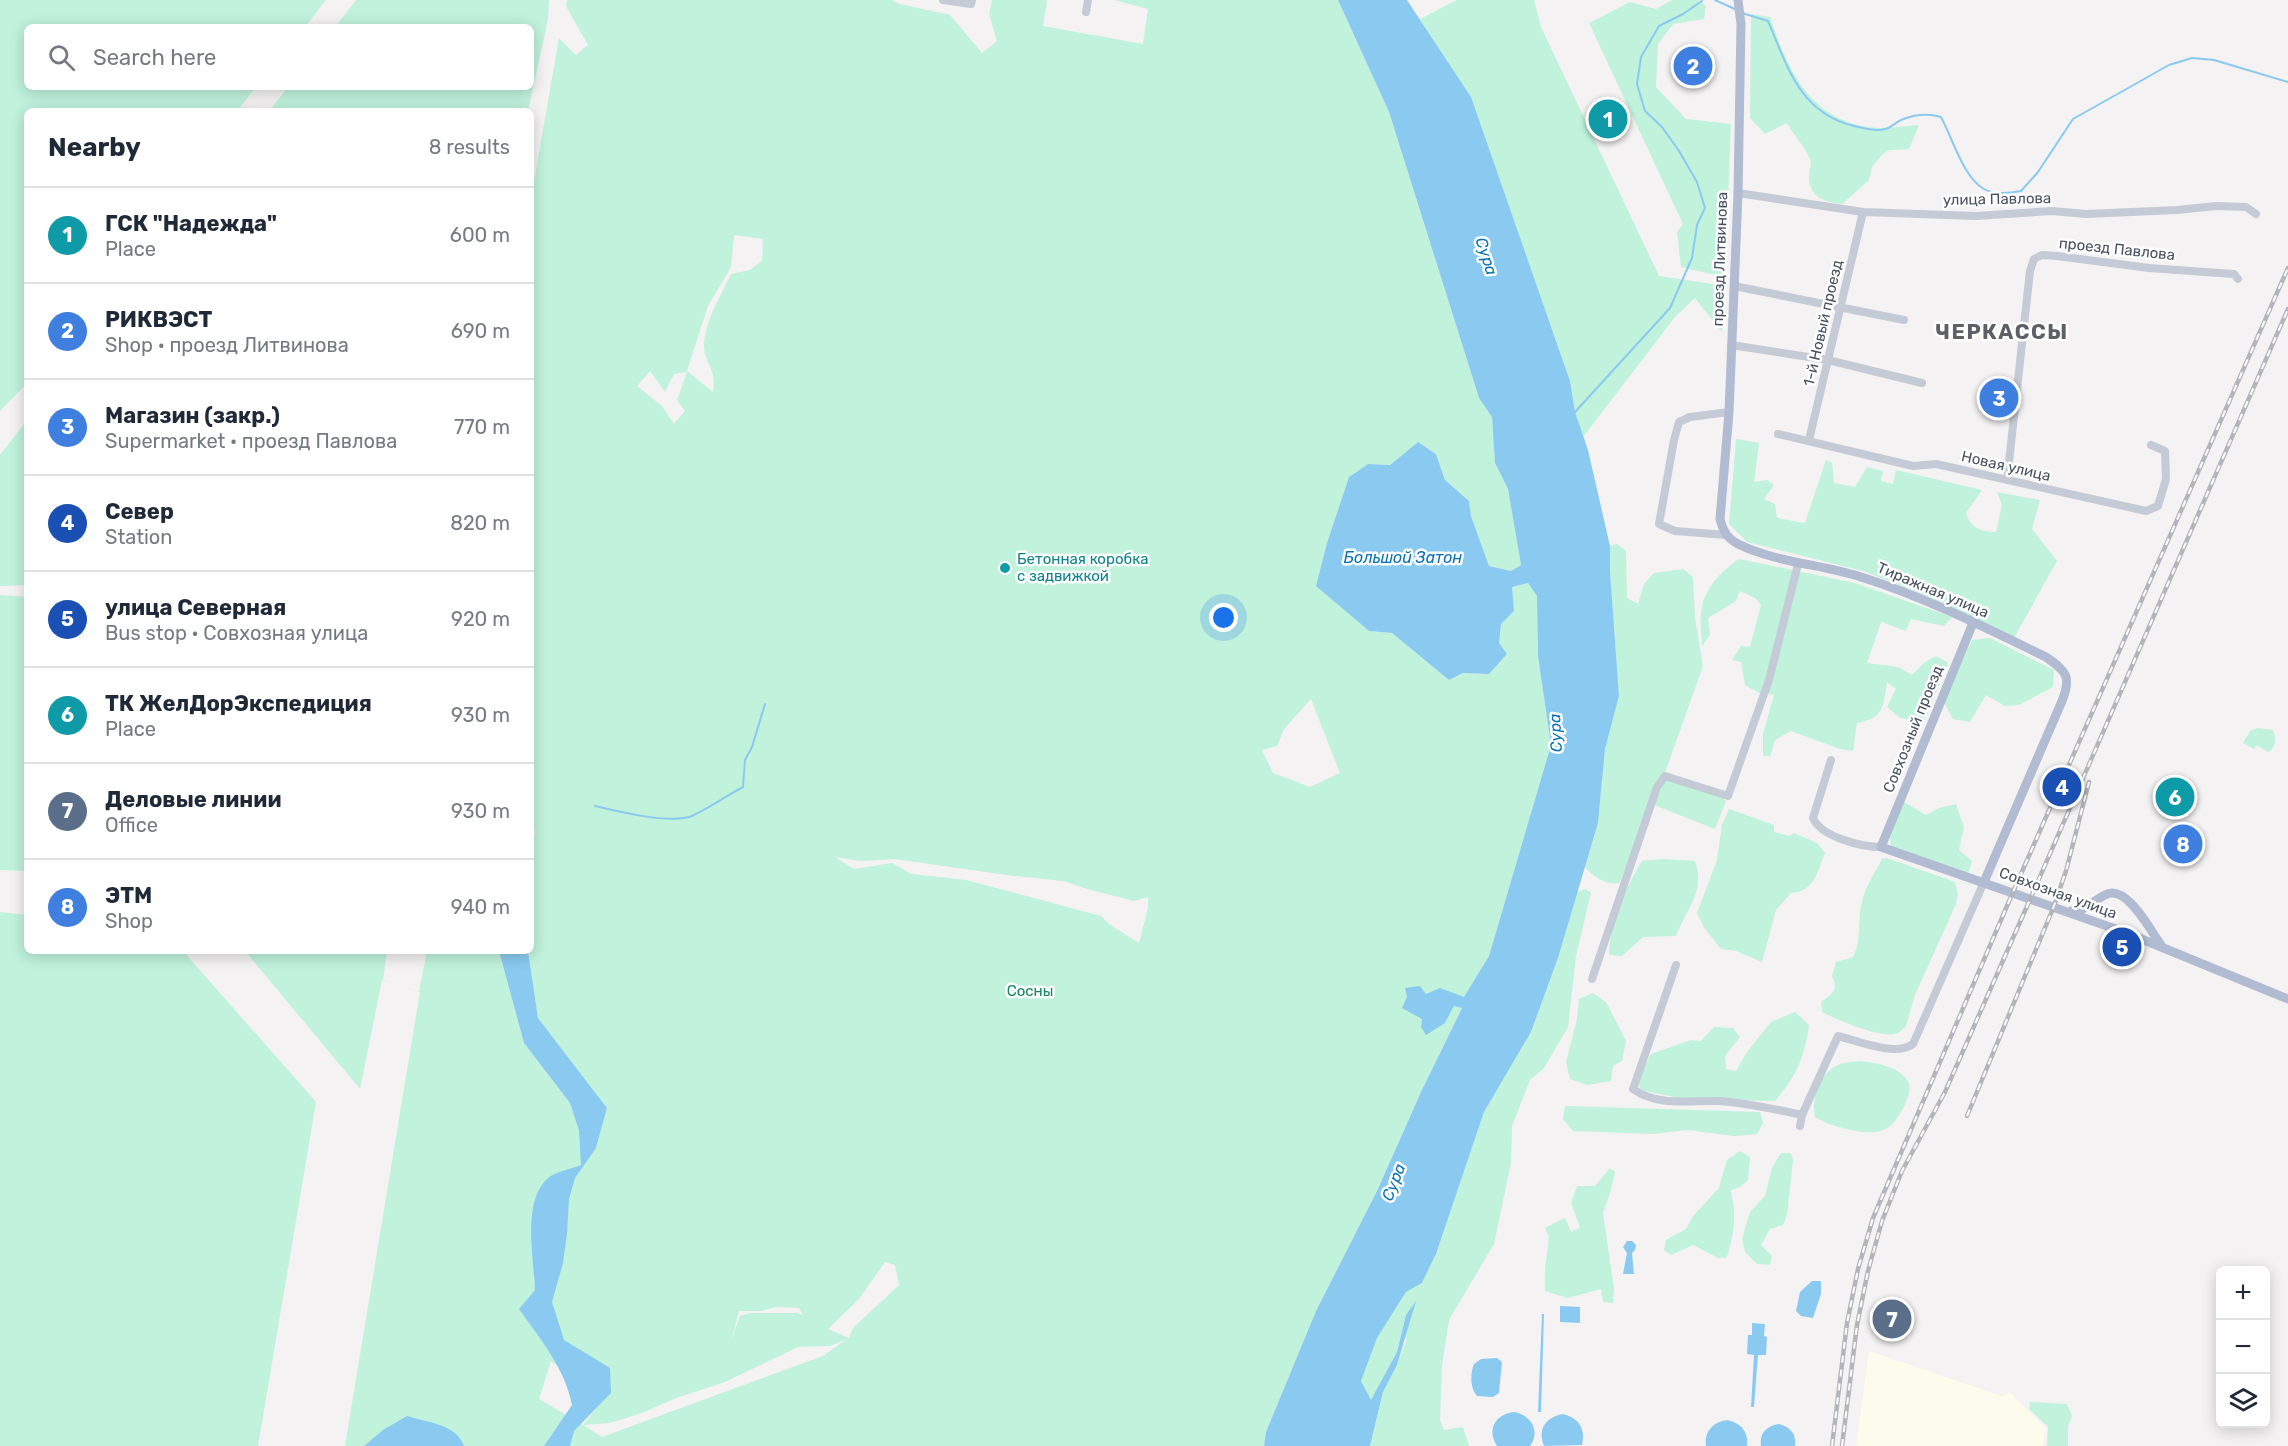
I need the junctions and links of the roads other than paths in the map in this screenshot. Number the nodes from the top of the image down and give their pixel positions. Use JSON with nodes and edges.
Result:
{"nodes":[{"id":1,"x":943,"y":0,"type":"edge"},
{"id":2,"x":972,"y":0,"type":"edge"},
{"id":3,"x":1088,"y":0,"type":"edge"},
{"id":4,"x":1738,"y":0,"type":"edge"},
{"id":5,"x":1086,"y":12,"type":"dead end"},
{"id":6,"x":1738,"y":194,"type":"junction"},
{"id":7,"x":1863,"y":212,"type":"junction"},
{"id":8,"x":2256,"y":214,"type":"dead end"},
{"id":9,"x":2238,"y":279,"type":"dead end"},
{"id":10,"x":1734,"y":286,"type":"junction"},
{"id":11,"x":1841,"y":306,"type":"junction"},
{"id":12,"x":1904,"y":320,"type":"dead end"},
{"id":13,"x":1731,"y":345,"type":"junction"},
{"id":14,"x":1828,"y":360,"type":"junction"},
{"id":15,"x":1922,"y":383,"type":"dead end"},
{"id":16,"x":1730,"y":412,"type":"junction"},
{"id":17,"x":1778,"y":434,"type":"dead end"},
{"id":18,"x":1809,"y":440,"type":"junction"},
{"id":19,"x":2151,"y":445,"type":"dead end"},
{"id":20,"x":2007,"y":480,"type":"junction"},
{"id":21,"x":1726,"y":535,"type":"junction"},
{"id":22,"x":1798,"y":564,"type":"junction"},
{"id":23,"x":1972,"y":623,"type":"junction"},
{"id":24,"x":1831,"y":760,"type":"dead end"},
{"id":25,"x":1881,"y":847,"type":"junction"},
{"id":26,"x":1984,"y":882,"type":"junction"},
{"id":27,"x":2098,"y":900,"type":"junction"},
{"id":28,"x":2066,"y":910,"type":"junction"},
{"id":29,"x":2101,"y":924,"type":"junction"},
{"id":30,"x":2162,"y":947,"type":"junction"},
{"id":31,"x":1676,"y":965,"type":"dead end"},
{"id":32,"x":1592,"y":979,"type":"dead end"},
{"id":33,"x":2288,"y":999,"type":"edge"},
{"id":34,"x":1802,"y":1115,"type":"junction"},
{"id":35,"x":1800,"y":1126,"type":"dead end"}],
"edges":[{"from":1,"to":2,"type":"street"},
{"from":3,"to":5,"type":"street"},
{"from":4,"to":6,"type":"main road","name":"проезд Литвинова"},
{"from":6,"to":7,"type":"street","name":"улица Павлова"},
{"from":6,"to":10,"type":"main road","name":"проезд Литвинова"},
{"from":7,"to":8,"type":"street","name":"улица Павлова"},
{"from":7,"to":11,"type":"street","name":"1-й Новый проезд"},
{"from":9,"to":20,"type":"street","name":"проезд Павлова"},
{"from":10,"to":11,"type":"street"},
{"from":10,"to":13,"type":"main road","name":"проезд Литвинова"},
{"from":11,"to":12,"type":"street"},
{"from":11,"to":14,"type":"street","name":"1-й Новый проезд"},
{"from":13,"to":14,"type":"street"},
{"from":13,"to":16,"type":"main road","name":"проезд Литвинова"},
{"from":14,"to":15,"type":"street"},
{"from":14,"to":18,"type":"street","name":"1-й Новый проезд"},
{"from":16,"to":21,"type":"main road","name":"проезд Литвинова"},
{"from":16,"to":21,"type":"street"},
{"from":17,"to":18,"type":"street","name":"Новая улица"},
{"from":18,"to":20,"type":"street","name":"Новая улица"},
{"from":19,"to":20,"type":"street","name":"Новая улица"},
{"from":21,"to":22,"type":"main road","name":"Тиражная улица"},
{"from":22,"to":23,"type":"main road","name":"Тиражная улица"},
{"from":22,"to":32,"type":"street"},
{"from":23,"to":25,"type":"main road","name":"Совхозный проезд"},
{"from":23,"to":26,"type":"main road","name":"Тиражная улица"},
{"from":24,"to":25,"type":"street"},
{"from":25,"to":26,"type":"main road","name":"Совхозная улица"},
{"from":26,"to":28,"type":"main road","name":"Совхозная улица"},
{"from":26,"to":34,"type":"street"},
{"from":27,"to":28,"type":"main road"},
{"from":27,"to":29,"type":"main road"},
{"from":27,"to":30,"type":"main road"},
{"from":28,"to":29,"type":"main road","name":"Совхозная улица"},
{"from":29,"to":30,"type":"main road","name":"Совхозная улица"},
{"from":30,"to":33,"type":"main road","name":"Совхозная улица"},
{"from":31,"to":34,"type":"street"},
{"from":34,"to":35,"type":"street"}]}
